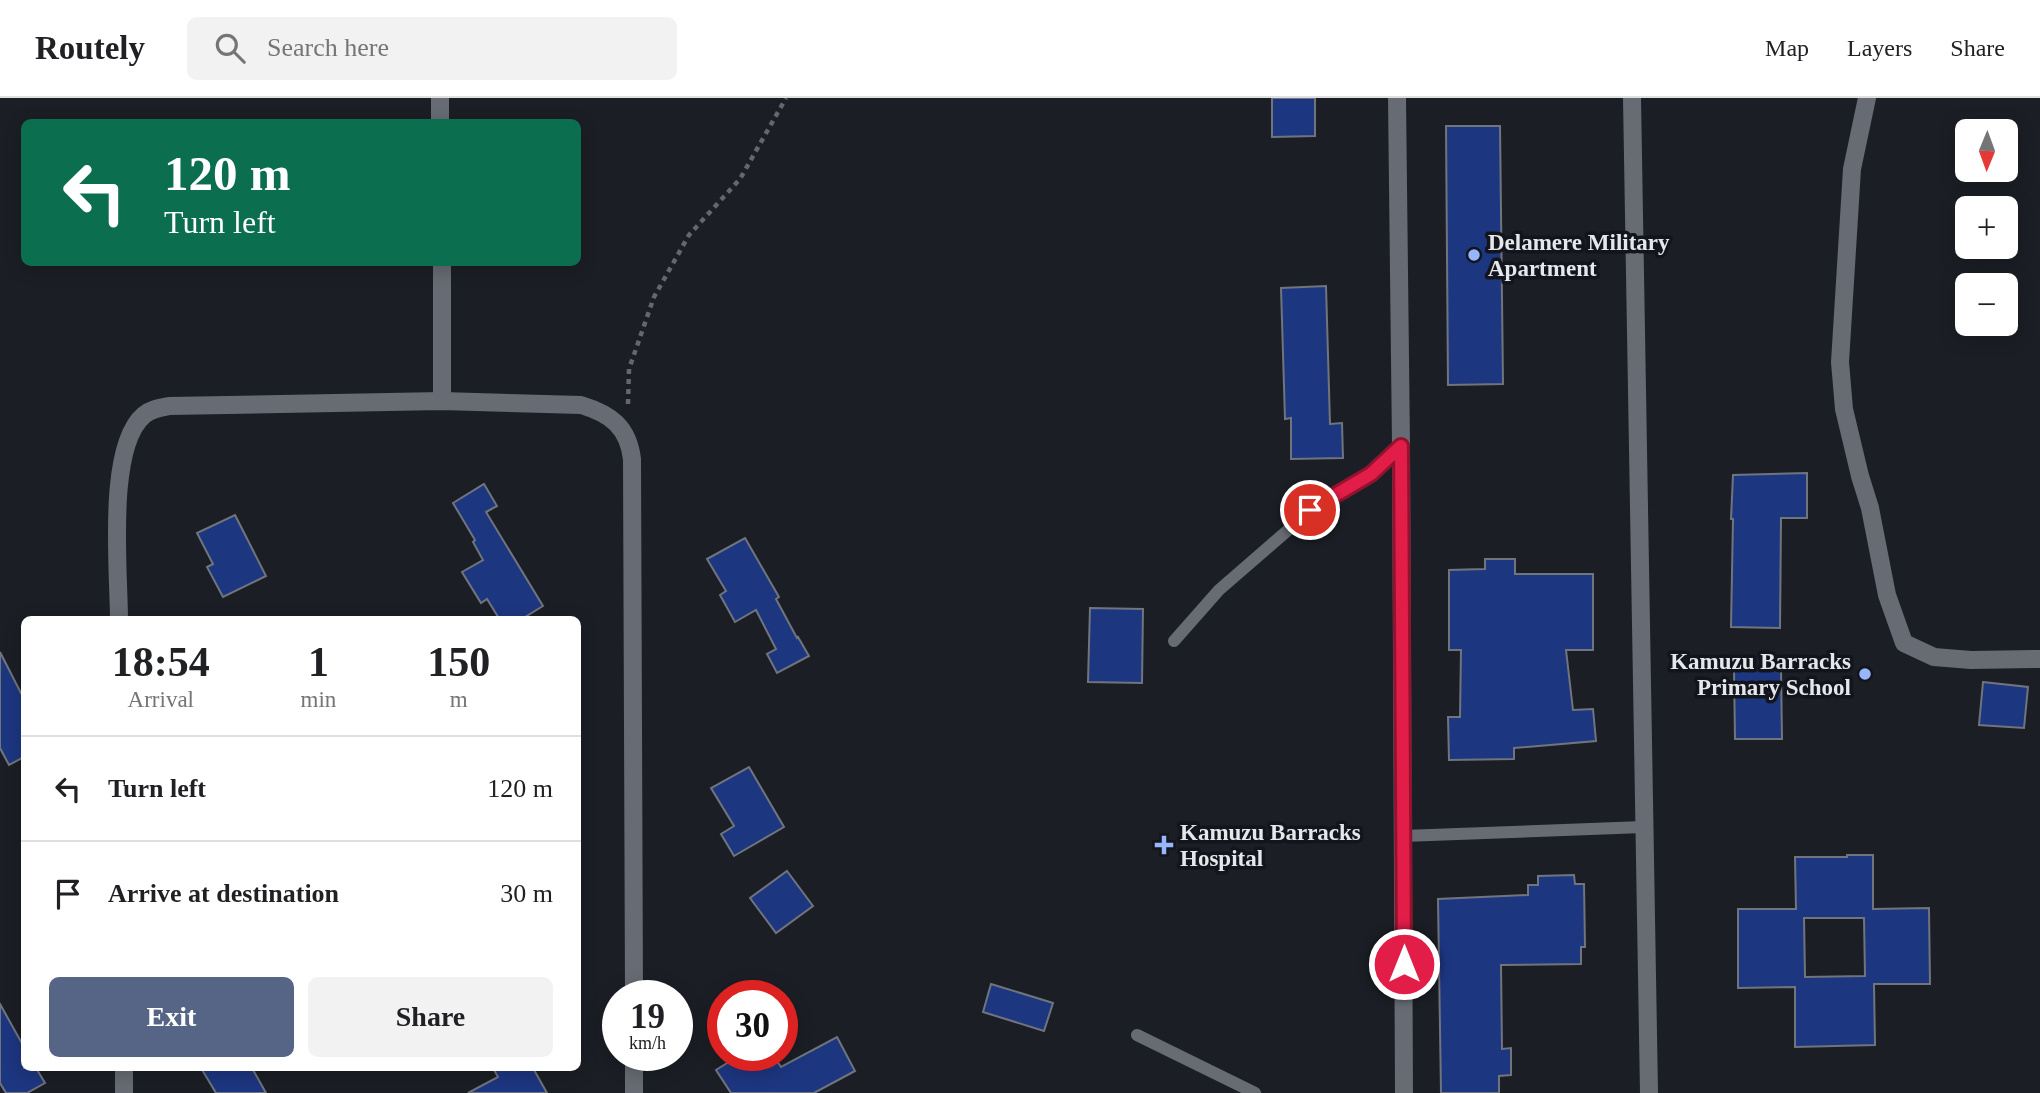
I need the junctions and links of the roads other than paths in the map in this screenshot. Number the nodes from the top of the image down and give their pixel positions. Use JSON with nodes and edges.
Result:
{"nodes":[{"id":1,"x":440,"y":98,"type":"edge"},
{"id":2,"x":1397,"y":98,"type":"edge"},
{"id":3,"x":1632,"y":98,"type":"edge"},
{"id":4,"x":1867,"y":98,"type":"edge"},
{"id":5,"x":440,"y":119,"type":"edge"},
{"id":6,"x":442,"y":266,"type":"edge"},
{"id":7,"x":442,"y":401,"type":"junction"},
{"id":8,"x":1401,"y":446,"type":"junction"},
{"id":9,"x":119,"y":616,"type":"edge"},
{"id":10,"x":1174,"y":641,"type":"dead end"},
{"id":11,"x":2040,"y":659,"type":"edge"},
{"id":12,"x":1643,"y":827,"type":"junction"},
{"id":13,"x":1403,"y":836,"type":"junction"},
{"id":14,"x":634,"y":980,"type":"edge"},
{"id":15,"x":1137,"y":1035,"type":"dead end"},
{"id":16,"x":124,"y":1071,"type":"edge"},
{"id":17,"x":634,"y":1071,"type":"edge"},
{"id":18,"x":124,"y":1093,"type":"edge"},
{"id":19,"x":634,"y":1093,"type":"edge"},
{"id":20,"x":1255,"y":1093,"type":"edge"},
{"id":21,"x":1404,"y":1093,"type":"edge"},
{"id":22,"x":1649,"y":1093,"type":"edge"}],
"edges":[{"from":1,"to":5,"type":"street"},
{"from":2,"to":8,"type":"street"},
{"from":3,"to":12,"type":"street"},
{"from":4,"to":11,"type":"street"},
{"from":6,"to":7,"type":"street"},
{"from":7,"to":9,"type":"street"},
{"from":7,"to":14,"type":"street"},
{"from":8,"to":10,"type":"lane"},
{"from":8,"to":13,"type":"street"},
{"from":12,"to":13,"type":"lane"},
{"from":12,"to":22,"type":"street"},
{"from":13,"to":21,"type":"street"},
{"from":15,"to":20,"type":"lane"},
{"from":16,"to":18,"type":"street"},
{"from":17,"to":19,"type":"street"}]}
